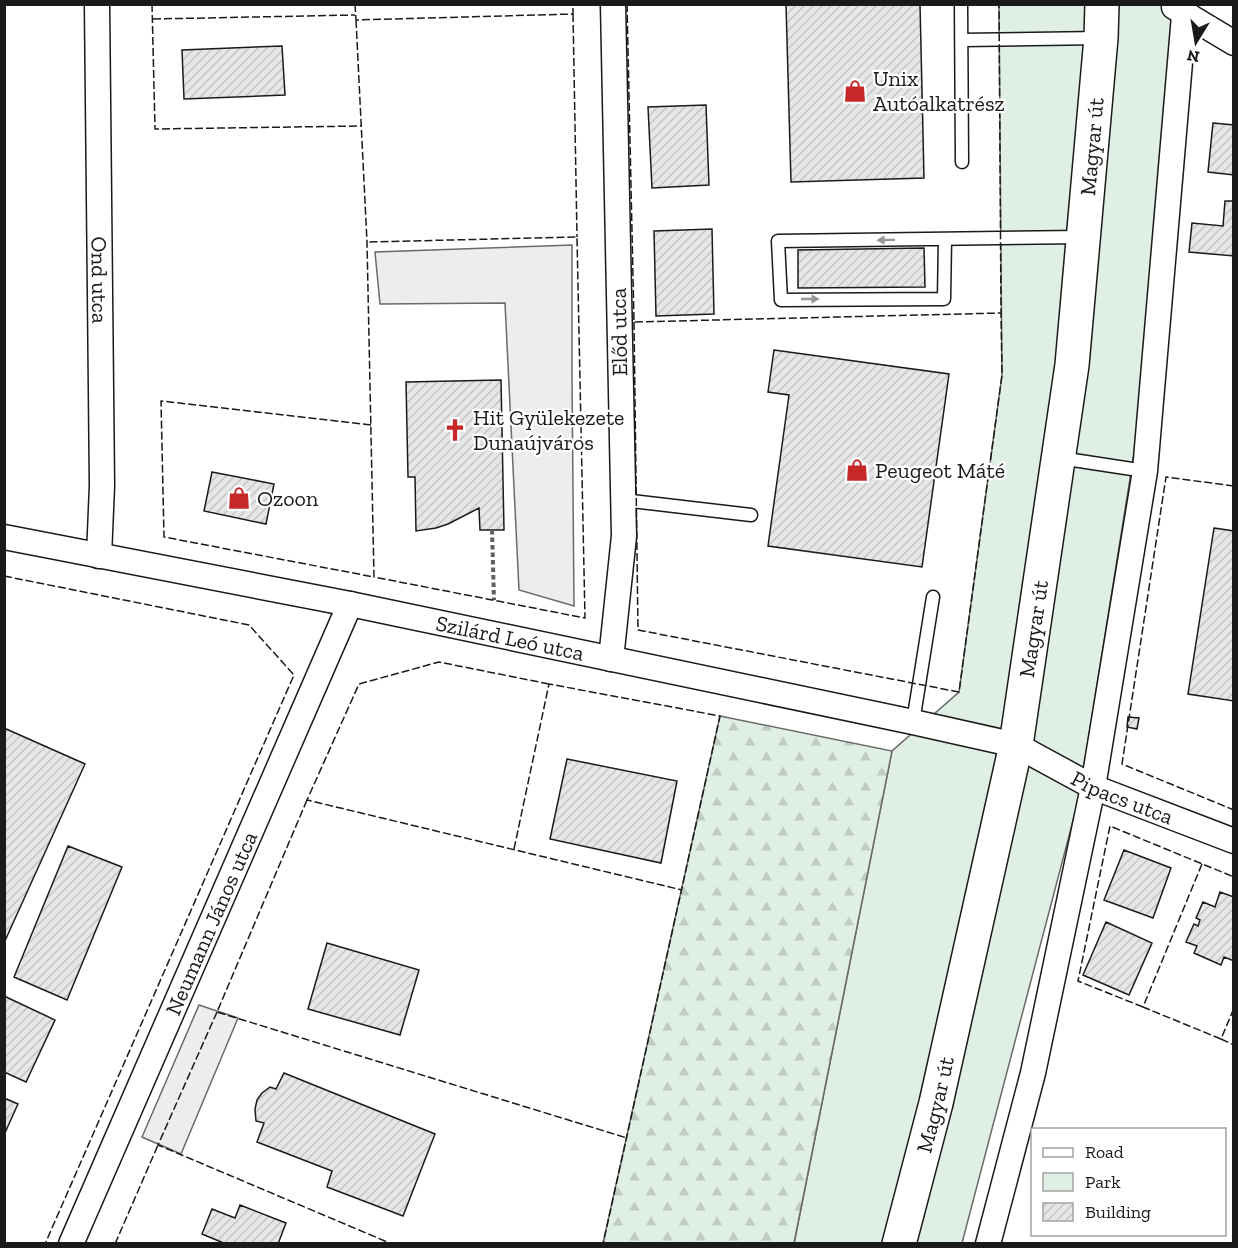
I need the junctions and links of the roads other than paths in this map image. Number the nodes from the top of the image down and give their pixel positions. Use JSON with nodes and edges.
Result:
{"nodes":[{"id":1,"x":97,"y":4,"type":"edge"},
{"id":2,"x":613,"y":4,"type":"edge"},
{"id":3,"x":961,"y":4,"type":"edge"},
{"id":4,"x":1102,"y":4,"type":"edge"},
{"id":5,"x":1180,"y":8,"type":"edge"},
{"id":6,"x":1101,"y":38,"type":"junction"},
{"id":7,"x":962,"y":40,"type":"junction"},
{"id":8,"x":1233,"y":43,"type":"edge"},
{"id":9,"x":962,"y":162,"type":"dead end"},
{"id":10,"x":1084,"y":237,"type":"junction"},
{"id":11,"x":945,"y":239,"type":"junction"},
{"id":12,"x":1059,"y":458,"type":"junction"},
{"id":13,"x":1145,"y":471,"type":"junction"},
{"id":14,"x":623,"y":500,"type":"junction"},
{"id":15,"x":751,"y":515,"type":"dead end"},
{"id":16,"x":4,"y":537,"type":"edge"},
{"id":17,"x":99,"y":556,"type":"junction"},
{"id":18,"x":933,"y":597,"type":"dead end"},
{"id":19,"x":350,"y":604,"type":"junction"},
{"id":20,"x":611,"y":659,"type":"junction"},
{"id":21,"x":913,"y":722,"type":"junction"},
{"id":22,"x":1016,"y":745,"type":"junction"},
{"id":23,"x":1093,"y":787,"type":"junction"},
{"id":24,"x":1233,"y":841,"type":"edge"},
{"id":25,"x":71,"y":1244,"type":"edge"},
{"id":26,"x":899,"y":1244,"type":"edge"},
{"id":27,"x":988,"y":1244,"type":"edge"}],
"edges":[{"from":1,"to":17,"type":"street","name":"Ond utca"},
{"from":2,"to":14,"type":"street","name":"Előd utca"},
{"from":3,"to":7,"type":"lane"},
{"from":4,"to":6,"type":"street","name":"Magyar út"},
{"from":5,"to":8,"type":"street"},
{"from":5,"to":13,"type":"street"},
{"from":6,"to":7,"type":"lane"},
{"from":6,"to":10,"type":"street","name":"Magyar út"},
{"from":7,"to":9,"type":"lane"},
{"from":10,"to":11,"type":"lane"},
{"from":10,"to":12,"type":"street","name":"Magyar út"},
{"from":11,"to":11,"type":"lane","one_way":true},
{"from":12,"to":13,"type":"lane"},
{"from":12,"to":22,"type":"street","name":"Magyar út"},
{"from":13,"to":23,"type":"street"},
{"from":14,"to":15,"type":"lane"},
{"from":14,"to":20,"type":"street","name":"Előd utca"},
{"from":16,"to":17,"type":"street","name":"Szilárd Leó utca"},
{"from":17,"to":19,"type":"street","name":"Szilárd Leó utca"},
{"from":18,"to":21,"type":"lane"},
{"from":19,"to":20,"type":"street","name":"Szilárd Leó utca"},
{"from":19,"to":25,"type":"street","name":"Neumann János utca"},
{"from":20,"to":21,"type":"street","name":"Szilárd Leó utca"},
{"from":21,"to":22,"type":"street","name":"Szilárd Leó utca"},
{"from":22,"to":23,"type":"street","name":"Pipacs utca"},
{"from":22,"to":26,"type":"street","name":"Magyar út"},
{"from":23,"to":24,"type":"street","name":"Pipacs utca"},
{"from":23,"to":27,"type":"street"}]}
